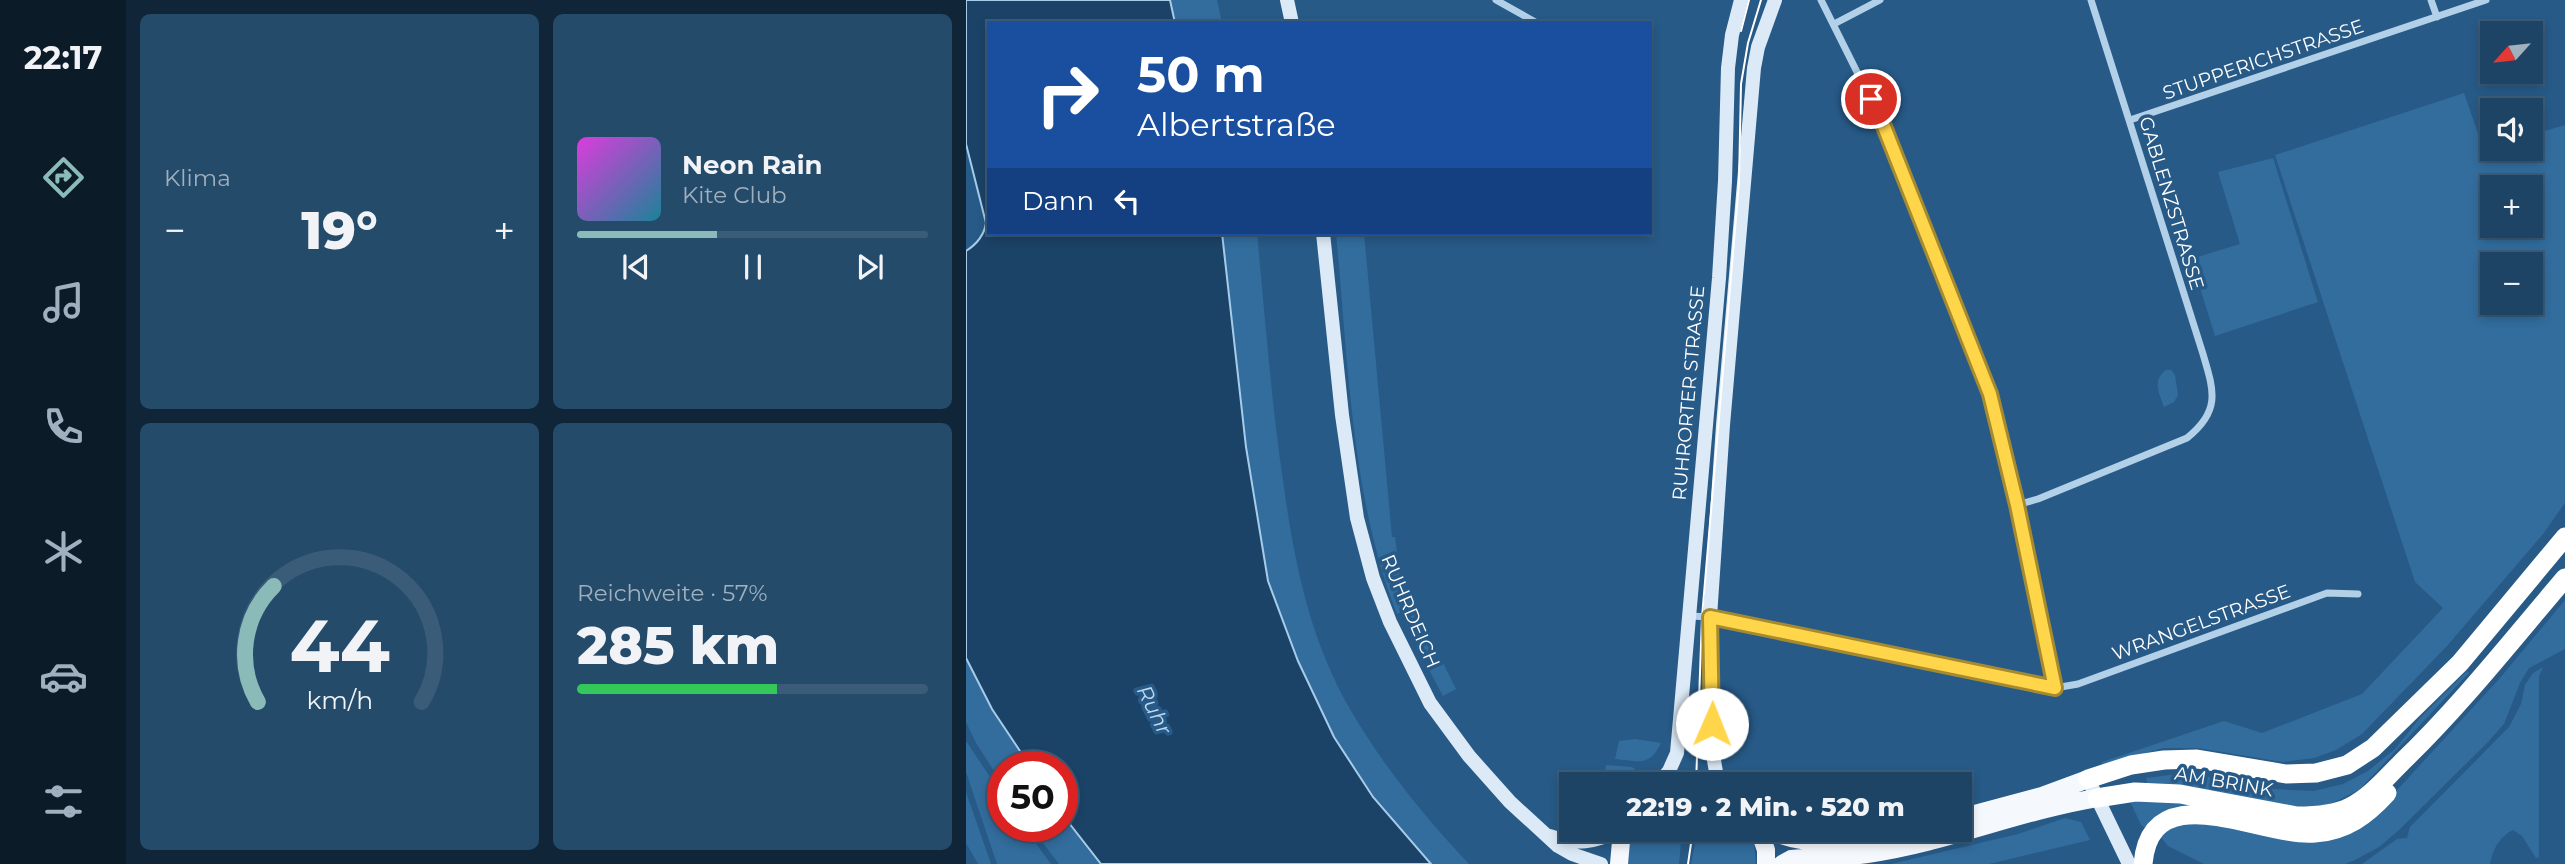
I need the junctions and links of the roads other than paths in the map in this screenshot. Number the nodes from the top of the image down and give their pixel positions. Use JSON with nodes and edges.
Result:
{"nodes":[{"id":1,"x":1287,"y":0,"type":"edge"},
{"id":2,"x":1496,"y":0,"type":"edge"},
{"id":3,"x":1741,"y":0,"type":"edge"},
{"id":4,"x":1775,"y":0,"type":"edge"},
{"id":5,"x":1821,"y":0,"type":"edge"},
{"id":6,"x":1880,"y":0,"type":"edge"},
{"id":7,"x":2091,"y":0,"type":"edge"},
{"id":8,"x":2431,"y":0,"type":"edge"},
{"id":9,"x":2486,"y":0,"type":"edge"},
{"id":10,"x":2437,"y":17,"type":"junction"},
{"id":11,"x":1292,"y":21,"type":"edge"},
{"id":12,"x":1533,"y":21,"type":"edge"},
{"id":13,"x":1833,"y":24,"type":"junction"},
{"id":14,"x":2130,"y":120,"type":"junction"},
{"id":15,"x":1323,"y":235,"type":"edge"},
{"id":16,"x":2017,"y":505,"type":"junction"},
{"id":17,"x":2565,"y":537,"type":"edge"},
{"id":18,"x":2565,"y":578,"type":"edge"},
{"id":19,"x":2358,"y":594,"type":"dead end"},
{"id":20,"x":1690,"y":616,"type":"junction"},
{"id":21,"x":1710,"y":617,"type":"junction"},
{"id":22,"x":2055,"y":688,"type":"junction"},
{"id":23,"x":2422,"y":743,"type":"junction"},
{"id":24,"x":1669,"y":772,"type":"edge"},
{"id":25,"x":1716,"y":772,"type":"edge"},
{"id":26,"x":2088,"y":779,"type":"junction"},
{"id":27,"x":2097,"y":798,"type":"junction"},
{"id":28,"x":1972,"y":815,"type":"edge"},
{"id":29,"x":1545,"y":835,"type":"junction"},
{"id":30,"x":1559,"y":838,"type":"edge"},
{"id":31,"x":1620,"y":842,"type":"edge"},
{"id":32,"x":1763,"y":842,"type":"edge"},
{"id":33,"x":1601,"y":864,"type":"edge"},
{"id":34,"x":1619,"y":864,"type":"edge"},
{"id":35,"x":1766,"y":864,"type":"edge"},
{"id":36,"x":1782,"y":864,"type":"edge"},
{"id":37,"x":2129,"y":864,"type":"edge"},
{"id":38,"x":2143,"y":864,"type":"edge"}],
"edges":[{"from":1,"to":11,"type":"main road"},
{"from":2,"to":12,"type":"street"},
{"from":3,"to":20,"type":"main road","name":"RUHRORTER STRASSE"},
{"from":4,"to":21,"type":"main road","name":"RUHRORTER STRASSE"},
{"from":5,"to":13,"type":"street"},
{"from":6,"to":13,"type":"street"},
{"from":7,"to":14,"type":"street","name":"GABLENZSTRASSE"},
{"from":8,"to":10,"type":"street"},
{"from":9,"to":10,"type":"street","name":"STUPPERICHSTRASSE"},
{"from":10,"to":14,"type":"street","name":"STUPPERICHSTRASSE"},
{"from":13,"to":16,"type":"street"},
{"from":14,"to":16,"type":"street","name":"GABLENZSTRASSE"},
{"from":15,"to":29,"type":"main road","name":"RUHRDEICH"},
{"from":16,"to":22,"type":"street"},
{"from":17,"to":26,"type":"highway","name":"AM BRINK"},
{"from":18,"to":23,"type":"highway","name":"AM BRINK"},
{"from":19,"to":22,"type":"street","name":"WRANGELSTRASSE"},
{"from":20,"to":21,"type":"street"},
{"from":20,"to":24,"type":"main road","name":"RUHRORTER STRASSE"},
{"from":21,"to":22,"type":"street"},
{"from":21,"to":25,"type":"main road","name":"RUHRORTER STRASSE"},
{"from":23,"to":27,"type":"highway","name":"AM BRINK"},
{"from":23,"to":38,"type":"highway"},
{"from":26,"to":27,"type":"main road"},
{"from":26,"to":28,"type":"main road","name":"AM BRINK"},
{"from":27,"to":36,"type":"main road","name":"AM BRINK"},
{"from":27,"to":37,"type":"main road"},
{"from":29,"to":30,"type":"main road"},
{"from":29,"to":33,"type":"main road","name":"RUHRDEICH"},
{"from":31,"to":34,"type":"main road"},
{"from":32,"to":35,"type":"main road"}]}
